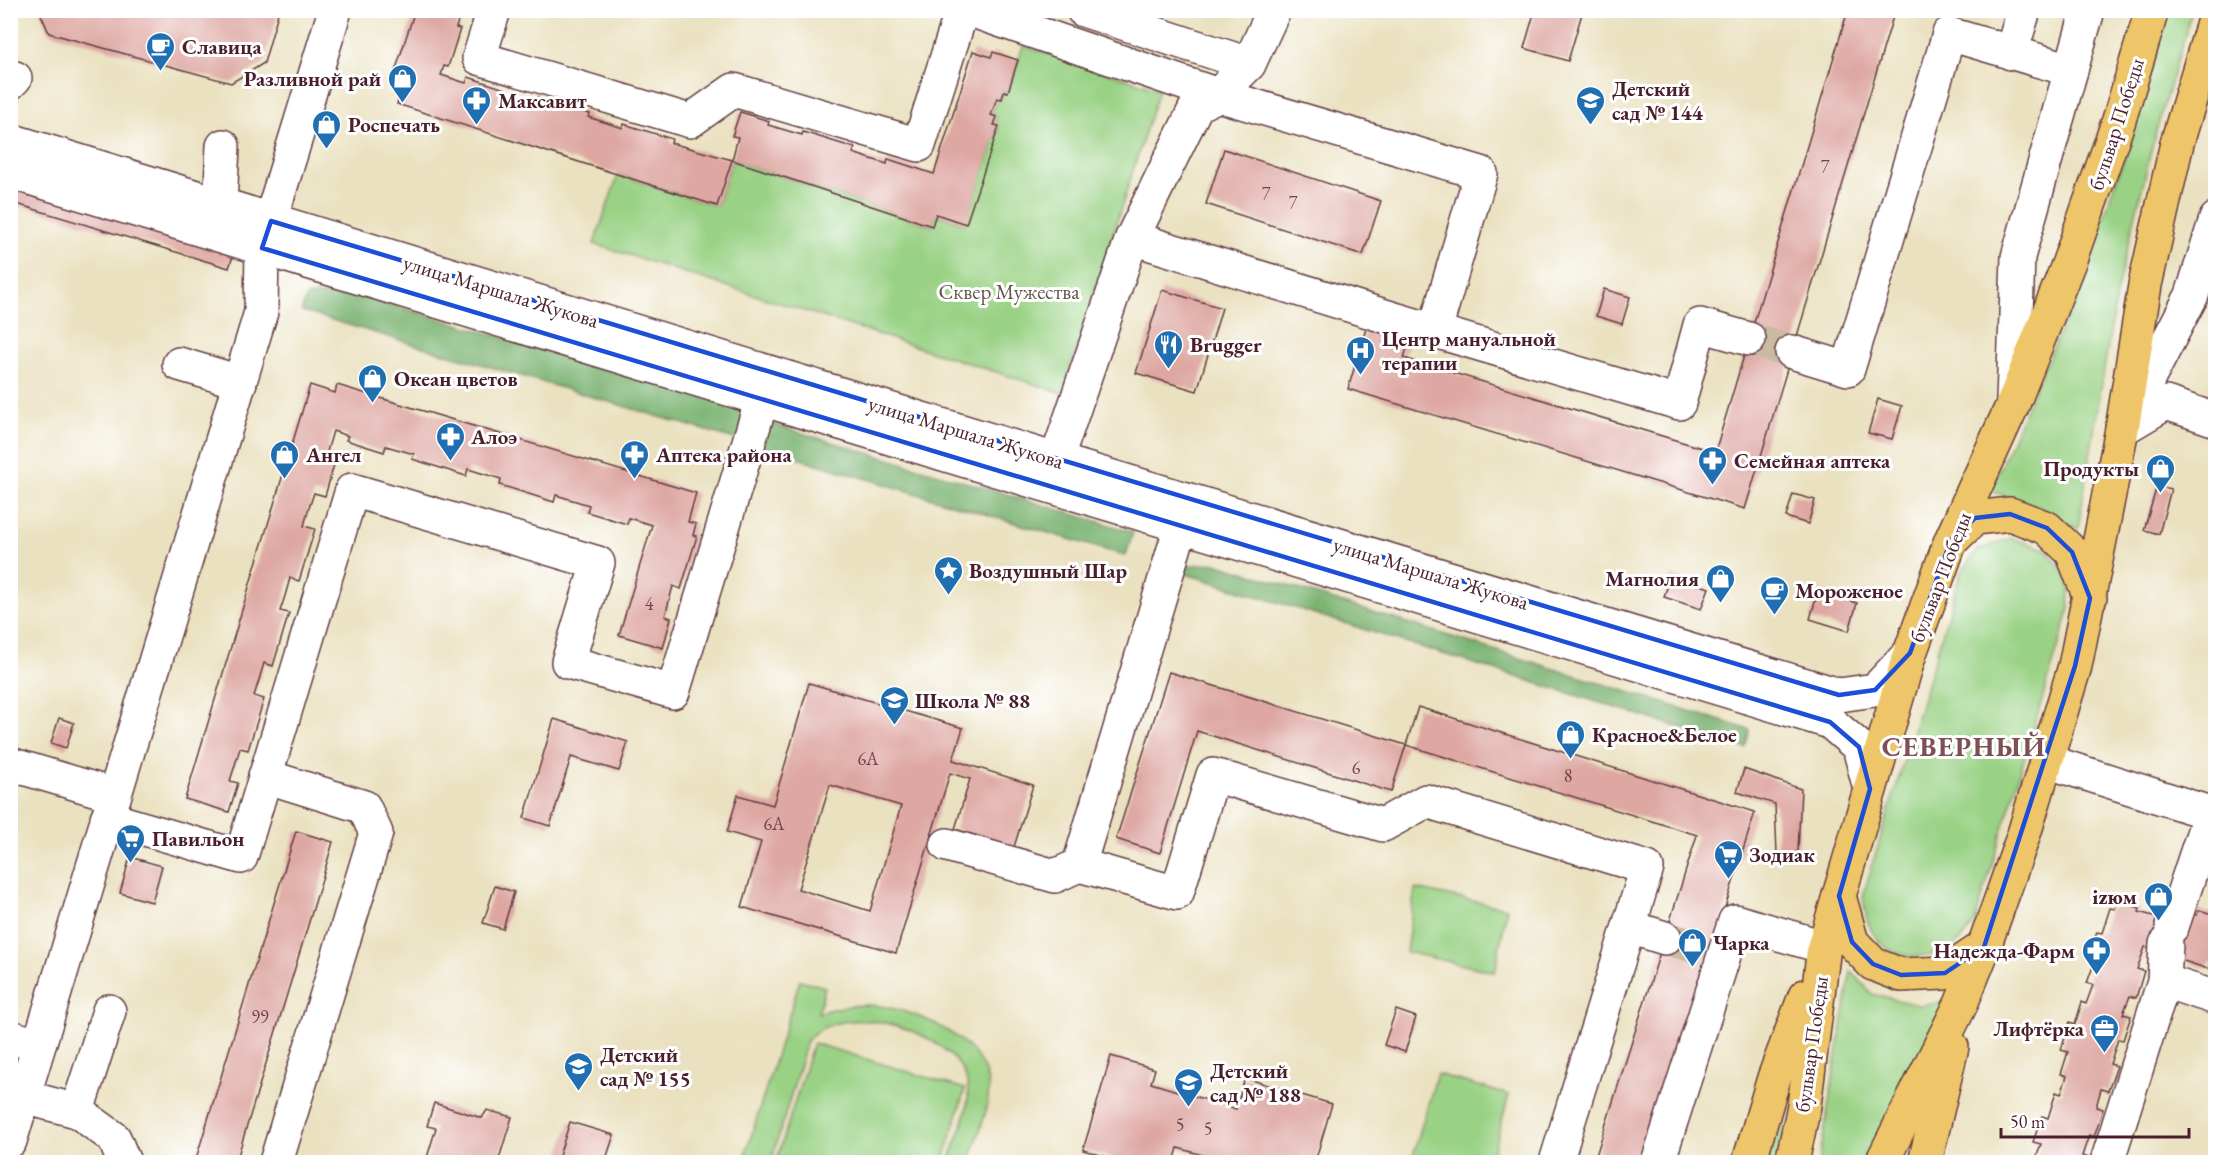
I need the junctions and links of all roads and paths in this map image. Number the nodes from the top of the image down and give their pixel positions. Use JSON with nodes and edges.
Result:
{"nodes":[{"id":1,"x":335,"y":10,"type":"edge"},
{"id":2,"x":494,"y":10,"type":"edge"},
{"id":3,"x":962,"y":10,"type":"edge"},
{"id":4,"x":970,"y":10,"type":"edge"},
{"id":5,"x":1083,"y":10,"type":"edge"},
{"id":6,"x":1274,"y":10,"type":"edge"},
{"id":7,"x":2024,"y":10,"type":"edge"},
{"id":8,"x":2088,"y":10,"type":"edge"},
{"id":9,"x":2152,"y":10,"type":"edge"},
{"id":10,"x":2216,"y":13,"type":"edge"},
{"id":11,"x":2011,"y":53,"type":"junction"},
{"id":12,"x":1249,"y":64,"type":"junction"},
{"id":13,"x":2071,"y":70,"type":"junction"},
{"id":14,"x":1218,"y":95,"type":"junction"},
{"id":15,"x":10,"y":140,"type":"edge"},
{"id":16,"x":224,"y":146,"type":"dead end"},
{"id":17,"x":10,"y":172,"type":"edge"},
{"id":18,"x":220,"y":204,"type":"junction"},
{"id":19,"x":2216,"y":219,"type":"edge"},
{"id":20,"x":266,"y":234,"type":"junction"},
{"id":21,"x":1132,"y":238,"type":"junction"},
{"id":22,"x":1435,"y":330,"type":"junction"},
{"id":23,"x":1749,"y":339,"type":"tunnel mouth"},
{"id":24,"x":1792,"y":352,"type":"tunnel mouth"},
{"id":25,"x":179,"y":364,"type":"dead end"},
{"id":26,"x":240,"y":382,"type":"junction"},
{"id":27,"x":762,"y":399,"type":"junction"},
{"id":28,"x":2013,"y":404,"type":"junction"},
{"id":29,"x":2216,"y":420,"type":"edge"},
{"id":30,"x":2122,"y":429,"type":"junction"},
{"id":31,"x":1052,"y":473,"type":"junction"},
{"id":32,"x":1181,"y":526,"type":"junction"},
{"id":33,"x":1952,"y":540,"type":"junction"},
{"id":34,"x":2090,"y":598,"type":"junction"},
{"id":35,"x":1910,"y":653,"type":"junction"},
{"id":36,"x":2046,"y":761,"type":"junction"},
{"id":37,"x":10,"y":764,"type":"edge"},
{"id":38,"x":265,"y":776,"type":"junction"},
{"id":39,"x":1870,"y":789,"type":"junction"},
{"id":40,"x":110,"y":807,"type":"junction"},
{"id":41,"x":2212,"y":814,"type":"edge"},
{"id":42,"x":947,"y":844,"type":"dead end"},
{"id":43,"x":1079,"y":865,"type":"junction"},
{"id":44,"x":1839,"y":896,"type":"junction"},
{"id":45,"x":1629,"y":927,"type":"junction"},
{"id":46,"x":1665,"y":938,"type":"tunnel mouth"},
{"id":47,"x":1824,"y":947,"type":"junction"},
{"id":48,"x":1984,"y":947,"type":"junction"},
{"id":49,"x":2164,"y":981,"type":"junction"},
{"id":50,"x":2216,"y":998,"type":"edge"},
{"id":51,"x":1961,"y":1004,"type":"junction"},
{"id":52,"x":109,"y":1011,"type":"dead end"},
{"id":53,"x":25,"y":1041,"type":"edge"},
{"id":54,"x":24,"y":1097,"type":"junction"},
{"id":55,"x":77,"y":1111,"type":"junction"},
{"id":56,"x":10,"y":1141,"type":"edge"},
{"id":57,"x":124,"y":1162,"type":"edge"},
{"id":58,"x":276,"y":1162,"type":"edge"},
{"id":59,"x":1556,"y":1162,"type":"edge"},
{"id":60,"x":1658,"y":1162,"type":"edge"},
{"id":61,"x":1749,"y":1162,"type":"edge"},
{"id":62,"x":1792,"y":1162,"type":"edge"},
{"id":63,"x":1882,"y":1162,"type":"edge"},
{"id":64,"x":1925,"y":1162,"type":"edge"},
{"id":65,"x":2107,"y":1162,"type":"edge"}],
"edges":[{"from":1,"to":20,"type":"street"},
{"from":2,"to":3,"type":"street"},
{"from":4,"to":14,"type":"street"},
{"from":5,"to":12,"type":"street"},
{"from":6,"to":12,"type":"street"},
{"from":7,"to":11,"type":"street"},
{"from":8,"to":13,"type":"street"},
{"from":9,"to":28,"type":"main road","name":"бульвар Победы"},
{"from":10,"to":30,"type":"main road"},
{"from":11,"to":13,"type":"street"},
{"from":11,"to":24,"type":"street"},
{"from":12,"to":14,"type":"street"},
{"from":13,"to":28,"type":"street"},
{"from":14,"to":21,"type":"street"},
{"from":14,"to":22,"type":"street"},
{"from":15,"to":18,"type":"street","name":"улица Маршала Жукова"},
{"from":16,"to":18,"type":"street"},
{"from":17,"to":20,"type":"street","name":"улица Маршала Жукова"},
{"from":18,"to":20,"type":"street","name":"улица Маршала Жукова"},
{"from":19,"to":30,"type":"street"},
{"from":20,"to":26,"type":"street"},
{"from":20,"to":27,"type":"street","name":"улица Маршала Жукова"},
{"from":20,"to":31,"type":"street","name":"улица Маршала Жукова"},
{"from":21,"to":22,"type":"street"},
{"from":21,"to":31,"type":"street"},
{"from":22,"to":23,"type":"street"},
{"from":25,"to":26,"type":"street"},
{"from":26,"to":40,"type":"street"},
{"from":27,"to":31,"type":"street","name":"улица Маршала Жукова"},
{"from":27,"to":38,"type":"street"},
{"from":28,"to":33,"type":"main road","name":"бульвар Победы"},
{"from":29,"to":30,"type":"street"},
{"from":30,"to":34,"type":"main road"},
{"from":31,"to":32,"type":"street","name":"улица Маршала Жукова"},
{"from":31,"to":35,"type":"street","name":"улица Маршала Жукова"},
{"from":32,"to":39,"type":"street","name":"улица Маршала Жукова"},
{"from":32,"to":43,"type":"street"},
{"from":33,"to":34,"type":"main road"},
{"from":33,"to":35,"type":"main road","name":"бульвар Победы"},
{"from":34,"to":36,"type":"main road"},
{"from":35,"to":39,"type":"main road","name":"бульвар Победы"},
{"from":36,"to":41,"type":"street"},
{"from":36,"to":48,"type":"main road"},
{"from":37,"to":40,"type":"street"},
{"from":38,"to":40,"type":"street"},
{"from":38,"to":58,"type":"street"},
{"from":39,"to":44,"type":"main road","name":"бульвар Победы"},
{"from":40,"to":53,"type":"street"},
{"from":41,"to":49,"type":"street"},
{"from":42,"to":43,"type":"street"},
{"from":43,"to":45,"type":"street"},
{"from":44,"to":47,"type":"main road","name":"бульвар Победы"},
{"from":44,"to":48,"type":"main road"},
{"from":45,"to":46,"type":"street"},
{"from":45,"to":59,"type":"street"},
{"from":47,"to":60,"type":"street"},
{"from":47,"to":61,"type":"main road"},
{"from":47,"to":62,"type":"main road","name":"бульвар Победы"},
{"from":48,"to":51,"type":"main road"},
{"from":49,"to":50,"type":"street"},
{"from":49,"to":65,"type":"street"},
{"from":51,"to":63,"type":"main road"},
{"from":51,"to":64,"type":"main road"},
{"from":52,"to":55,"type":"street"},
{"from":53,"to":54,"type":"street"},
{"from":54,"to":55,"type":"street"},
{"from":54,"to":56,"type":"street"},
{"from":55,"to":57,"type":"street"}]}
